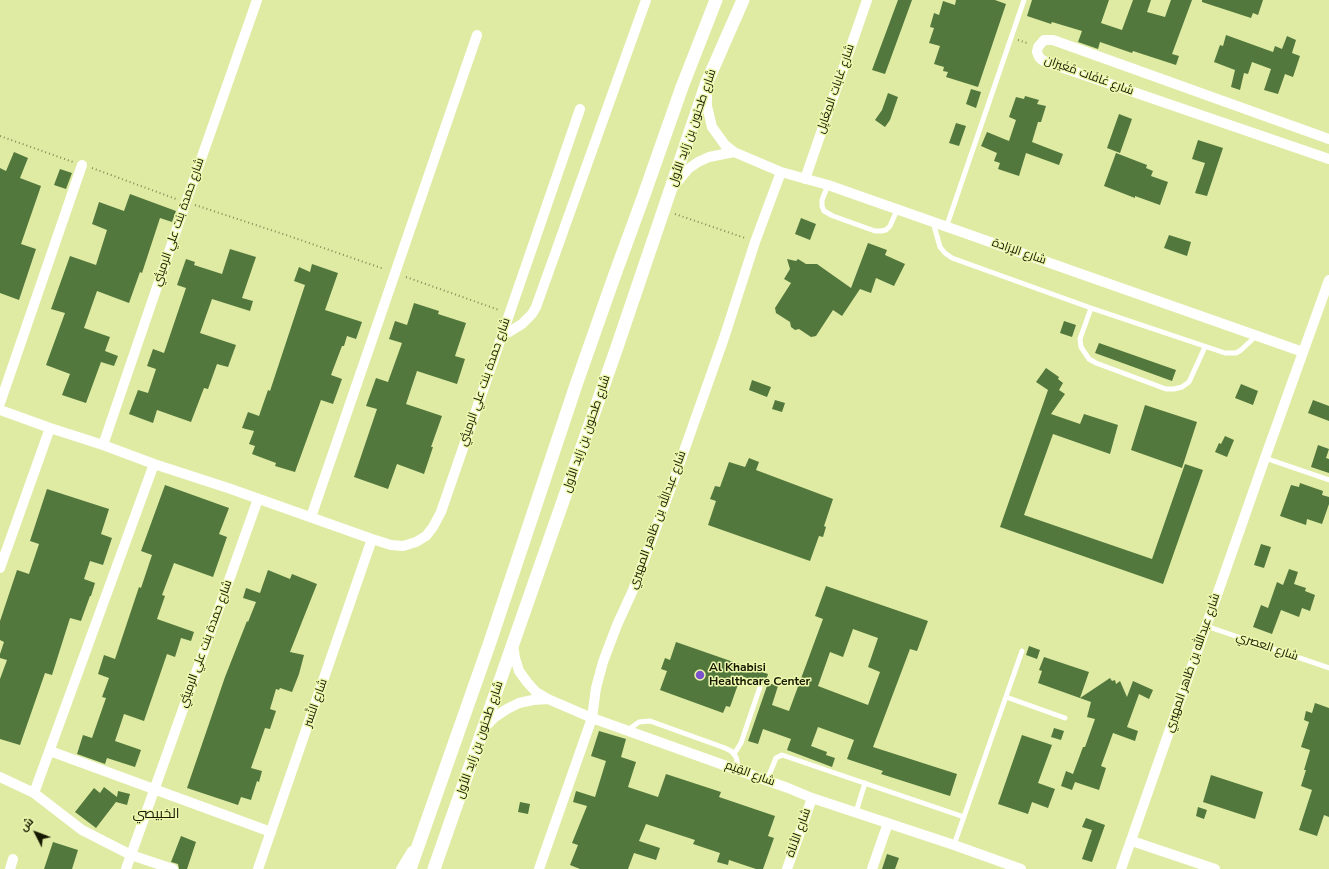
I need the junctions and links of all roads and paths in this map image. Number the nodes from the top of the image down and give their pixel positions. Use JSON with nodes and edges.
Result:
{"nodes":[{"id":1,"x":256,"y":0,"type":"edge"},
{"id":2,"x":646,"y":0,"type":"edge"},
{"id":3,"x":716,"y":0,"type":"edge"},
{"id":4,"x":742,"y":0,"type":"edge"},
{"id":5,"x":867,"y":0,"type":"edge"},
{"id":6,"x":1024,"y":0,"type":"edge"},
{"id":7,"x":477,"y":35,"type":"dead end"},
{"id":8,"x":1011,"y":38,"type":"junction"},
{"id":9,"x":1038,"y":47,"type":"junction"},
{"id":10,"x":708,"y":82,"type":"junction"},
{"id":11,"x":580,"y":110,"type":"dead end"},
{"id":12,"x":0,"y":136,"type":"edge"},
{"id":13,"x":1329,"y":139,"type":"edge"},
{"id":14,"x":734,"y":152,"type":"junction"},
{"id":15,"x":1329,"y":159,"type":"edge"},
{"id":16,"x":82,"y":165,"type":"junction"},
{"id":17,"x":781,"y":172,"type":"junction"},
{"id":18,"x":805,"y":179,"type":"junction"},
{"id":19,"x":828,"y":185,"type":"junction"},
{"id":20,"x":672,"y":189,"type":"junction"},
{"id":21,"x":186,"y":202,"type":"junction"},
{"id":22,"x":664,"y":210,"type":"junction"},
{"id":23,"x":897,"y":210,"type":"junction"},
{"id":24,"x":933,"y":222,"type":"junction"},
{"id":25,"x":946,"y":228,"type":"junction"},
{"id":26,"x":755,"y":242,"type":"junction"},
{"id":27,"x":395,"y":273,"type":"junction"},
{"id":28,"x":1329,"y":280,"type":"edge"},
{"id":29,"x":1091,"y":308,"type":"junction"},
{"id":30,"x":509,"y":314,"type":"junction"},
{"id":31,"x":502,"y":333,"type":"junction"},
{"id":32,"x":1257,"y":335,"type":"junction"},
{"id":33,"x":1206,"y":347,"type":"junction"},
{"id":34,"x":1303,"y":352,"type":"junction"},
{"id":35,"x":0,"y":403,"type":"edge"},
{"id":36,"x":0,"y":410,"type":"edge"},
{"id":37,"x":50,"y":428,"type":"junction"},
{"id":38,"x":103,"y":445,"type":"junction"},
{"id":39,"x":1265,"y":458,"type":"junction"},
{"id":40,"x":154,"y":464,"type":"junction"},
{"id":41,"x":1329,"y":480,"type":"edge"},
{"id":42,"x":258,"y":499,"type":"junction"},
{"id":43,"x":311,"y":517,"type":"junction"},
{"id":44,"x":372,"y":539,"type":"junction"},
{"id":45,"x":0,"y":568,"type":"edge"},
{"id":46,"x":1206,"y":626,"type":"junction"},
{"id":47,"x":513,"y":644,"type":"junction"},
{"id":48,"x":1022,"y":651,"type":"dead end"},
{"id":49,"x":1329,"y":668,"type":"edge"},
{"id":50,"x":760,"y":687,"type":"dead end"},
{"id":51,"x":1006,"y":697,"type":"junction"},
{"id":52,"x":548,"y":699,"type":"junction"},
{"id":53,"x":592,"y":718,"type":"junction"},
{"id":54,"x":1065,"y":718,"type":"dead end"},
{"id":55,"x":485,"y":727,"type":"junction"},
{"id":56,"x":628,"y":730,"type":"junction"},
{"id":57,"x":50,"y":751,"type":"junction"},
{"id":58,"x":734,"y":754,"type":"junction"},
{"id":59,"x":739,"y":770,"type":"junction"},
{"id":60,"x":0,"y":777,"type":"edge"},
{"id":61,"x":767,"y":780,"type":"junction"},
{"id":62,"x":865,"y":783,"type":"junction"},
{"id":63,"x":154,"y":789,"type":"junction"},
{"id":64,"x":34,"y":793,"type":"junction"},
{"id":65,"x":812,"y":798,"type":"junction"},
{"id":66,"x":856,"y":812,"type":"junction"},
{"id":67,"x":964,"y":817,"type":"junction"},
{"id":68,"x":888,"y":823,"type":"junction"},
{"id":69,"x":271,"y":832,"type":"junction"},
{"id":70,"x":421,"y":836,"type":"junction"},
{"id":71,"x":1132,"y":841,"type":"junction"},
{"id":72,"x":954,"y":845,"type":"junction"},
{"id":73,"x":131,"y":854,"type":"junction"},
{"id":74,"x":262,"y":868,"type":"edge"},
{"id":75,"x":126,"y":869,"type":"edge"},
{"id":76,"x":173,"y":869,"type":"edge"},
{"id":77,"x":401,"y":869,"type":"edge"},
{"id":78,"x":410,"y":869,"type":"edge"},
{"id":79,"x":434,"y":869,"type":"edge"},
{"id":80,"x":539,"y":869,"type":"edge"},
{"id":81,"x":787,"y":869,"type":"edge"},
{"id":82,"x":872,"y":869,"type":"edge"},
{"id":83,"x":1021,"y":869,"type":"edge"},
{"id":84,"x":1121,"y":869,"type":"edge"},
{"id":85,"x":1215,"y":869,"type":"edge"}],
"edges":[{"from":1,"to":21,"type":"street","name":"شارع حمدة بنت علي الرميثي"},
{"from":2,"to":31,"type":"street"},
{"from":3,"to":70,"type":"street","name":"شارع طحنون بن زايد الأول"},
{"from":4,"to":10,"type":"street","name":"شارع طحنون بن زايد الأول"},
{"from":5,"to":18,"type":"street","name":"شارع غابات المِغَايِل"},
{"from":6,"to":8,"type":"lane"},
{"from":7,"to":27,"type":"street"},
{"from":8,"to":9,"type":"path"},
{"from":8,"to":25,"type":"lane"},
{"from":9,"to":13,"type":"street","name":"شارع غَافَات مْغَيرَان"},
{"from":9,"to":15,"type":"street","name":"شارع غَافَات مْغَيرَان"},
{"from":10,"to":14,"type":"street","name":"شارع الإرَادة"},
{"from":10,"to":20,"type":"street","name":"شارع طحنون بن زايد الأول"},
{"from":11,"to":30,"type":"street","name":"شارع حمدة بنت علي الرميثي"},
{"from":12,"to":16,"type":"path"},
{"from":14,"to":17,"type":"street","name":"شارع الإرَادة"},
{"from":14,"to":20,"type":"street"},
{"from":16,"to":21,"type":"path"},
{"from":16,"to":35,"type":"street"},
{"from":17,"to":18,"type":"street","name":"شارع الإرَادة"},
{"from":17,"to":26,"type":"street","name":"شارع عبدالله بن ظاهر المهيري"},
{"from":18,"to":19,"type":"street","name":"شارع الإرَادة"},
{"from":19,"to":23,"type":"street","name":"شارع الإرَادة"},
{"from":19,"to":23,"type":"lane"},
{"from":20,"to":22,"type":"street","name":"شارع طحنون بن زايد الأول"},
{"from":21,"to":27,"type":"path"},
{"from":21,"to":38,"type":"street","name":"شارع حمدة بنت علي الرميثي"},
{"from":22,"to":26,"type":"path"},
{"from":22,"to":47,"type":"street","name":"شارع طحنون بن زايد الأول"},
{"from":23,"to":24,"type":"street","name":"شارع الإرَادة"},
{"from":24,"to":25,"type":"street","name":"شارع الإرَادة"},
{"from":24,"to":29,"type":"lane"},
{"from":25,"to":32,"type":"street","name":"شارع الإرَادة"},
{"from":26,"to":53,"type":"street","name":"شارع عبدالله بن ظاهر المهيري"},
{"from":27,"to":30,"type":"path"},
{"from":27,"to":43,"type":"street"},
{"from":28,"to":34,"type":"street","name":"شارع عبدالله بن ظاهر المهيري"},
{"from":29,"to":33,"type":"lane"},
{"from":29,"to":33,"type":"lane"},
{"from":30,"to":31,"type":"street","name":"شارع حمدة بنت علي الرميثي"},
{"from":31,"to":44,"type":"street","name":"شارع حمدة بنت علي الرميثي"},
{"from":32,"to":33,"type":"lane"},
{"from":32,"to":34,"type":"street","name":"شارع الإرَادة"},
{"from":34,"to":39,"type":"street","name":"شارع عبدالله بن ظاهر المهيري"},
{"from":36,"to":37,"type":"street","name":"شارع حمدة بنت علي الرميثي"},
{"from":37,"to":38,"type":"street","name":"شارع حمدة بنت علي الرميثي"},
{"from":37,"to":45,"type":"street"},
{"from":38,"to":40,"type":"street","name":"شارع حمدة بنت علي الرميثي"},
{"from":39,"to":41,"type":"lane"},
{"from":39,"to":46,"type":"street","name":"شارع عبدالله بن ظاهر المهيري"},
{"from":40,"to":42,"type":"street","name":"شارع حمدة بنت علي الرميثي"},
{"from":40,"to":57,"type":"street"},
{"from":42,"to":43,"type":"street","name":"شارع حمدة بنت علي الرميثي"},
{"from":42,"to":63,"type":"street","name":"شارع حمدة بنت علي الرميثي"},
{"from":43,"to":44,"type":"street","name":"شارع حمدة بنت علي الرميثي"},
{"from":44,"to":69,"type":"street","name":"شارع النَّسر"},
{"from":46,"to":49,"type":"lane","name":"شارع العصري"},
{"from":46,"to":71,"type":"street","name":"شارع عبدالله بن ظاهر المهيري"},
{"from":47,"to":52,"type":"street","name":"شارع القِيَم"},
{"from":47,"to":55,"type":"street","name":"شارع طحنون بن زايد الأول"},
{"from":48,"to":51,"type":"lane"},
{"from":50,"to":58,"type":"lane"},
{"from":51,"to":54,"type":"lane"},
{"from":51,"to":67,"type":"lane"},
{"from":52,"to":53,"type":"street","name":"شارع القِيَم"},
{"from":52,"to":55,"type":"street"},
{"from":53,"to":56,"type":"street","name":"شارع القِيَم"},
{"from":53,"to":80,"type":"street","name":"شارع عبدالله بن ظاهر المهيري"},
{"from":55,"to":79,"type":"street","name":"شارع طحنون بن زايد الأول"},
{"from":56,"to":58,"type":"lane"},
{"from":56,"to":59,"type":"street","name":"شارع القِيَم"},
{"from":57,"to":63,"type":"street"},
{"from":57,"to":64,"type":"street"},
{"from":58,"to":59,"type":"lane"},
{"from":59,"to":61,"type":"street","name":"شارع القِيَم"},
{"from":60,"to":64,"type":"street"},
{"from":61,"to":62,"type":"lane"},
{"from":61,"to":65,"type":"street","name":"شارع القِيَم"},
{"from":62,"to":66,"type":"lane"},
{"from":62,"to":67,"type":"lane"},
{"from":63,"to":69,"type":"street"},
{"from":63,"to":73,"type":"street","name":"شارع حمدة بنت علي الرميثي"},
{"from":64,"to":73,"type":"street"},
{"from":65,"to":66,"type":"street","name":"شارع القِيَم"},
{"from":65,"to":81,"type":"street","name":"شارع الأناة"},
{"from":66,"to":68,"type":"street","name":"شارع القِيَم"},
{"from":67,"to":72,"type":"lane"},
{"from":68,"to":72,"type":"street","name":"شارع القِيَم"},
{"from":68,"to":82,"type":"street"},
{"from":69,"to":74,"type":"street","name":"شارع النَّسر"},
{"from":70,"to":77,"type":"street"},
{"from":70,"to":78,"type":"street","name":"شارع طحنون بن زايد الأول"},
{"from":71,"to":84,"type":"street","name":"شارع عبدالله بن ظاهر المهيري"},
{"from":71,"to":85,"type":"street"},
{"from":72,"to":83,"type":"street","name":"شارع القِيَم"},
{"from":73,"to":75,"type":"street","name":"شارع حمدة بنت علي الرميثي"},
{"from":73,"to":76,"type":"street"}]}
